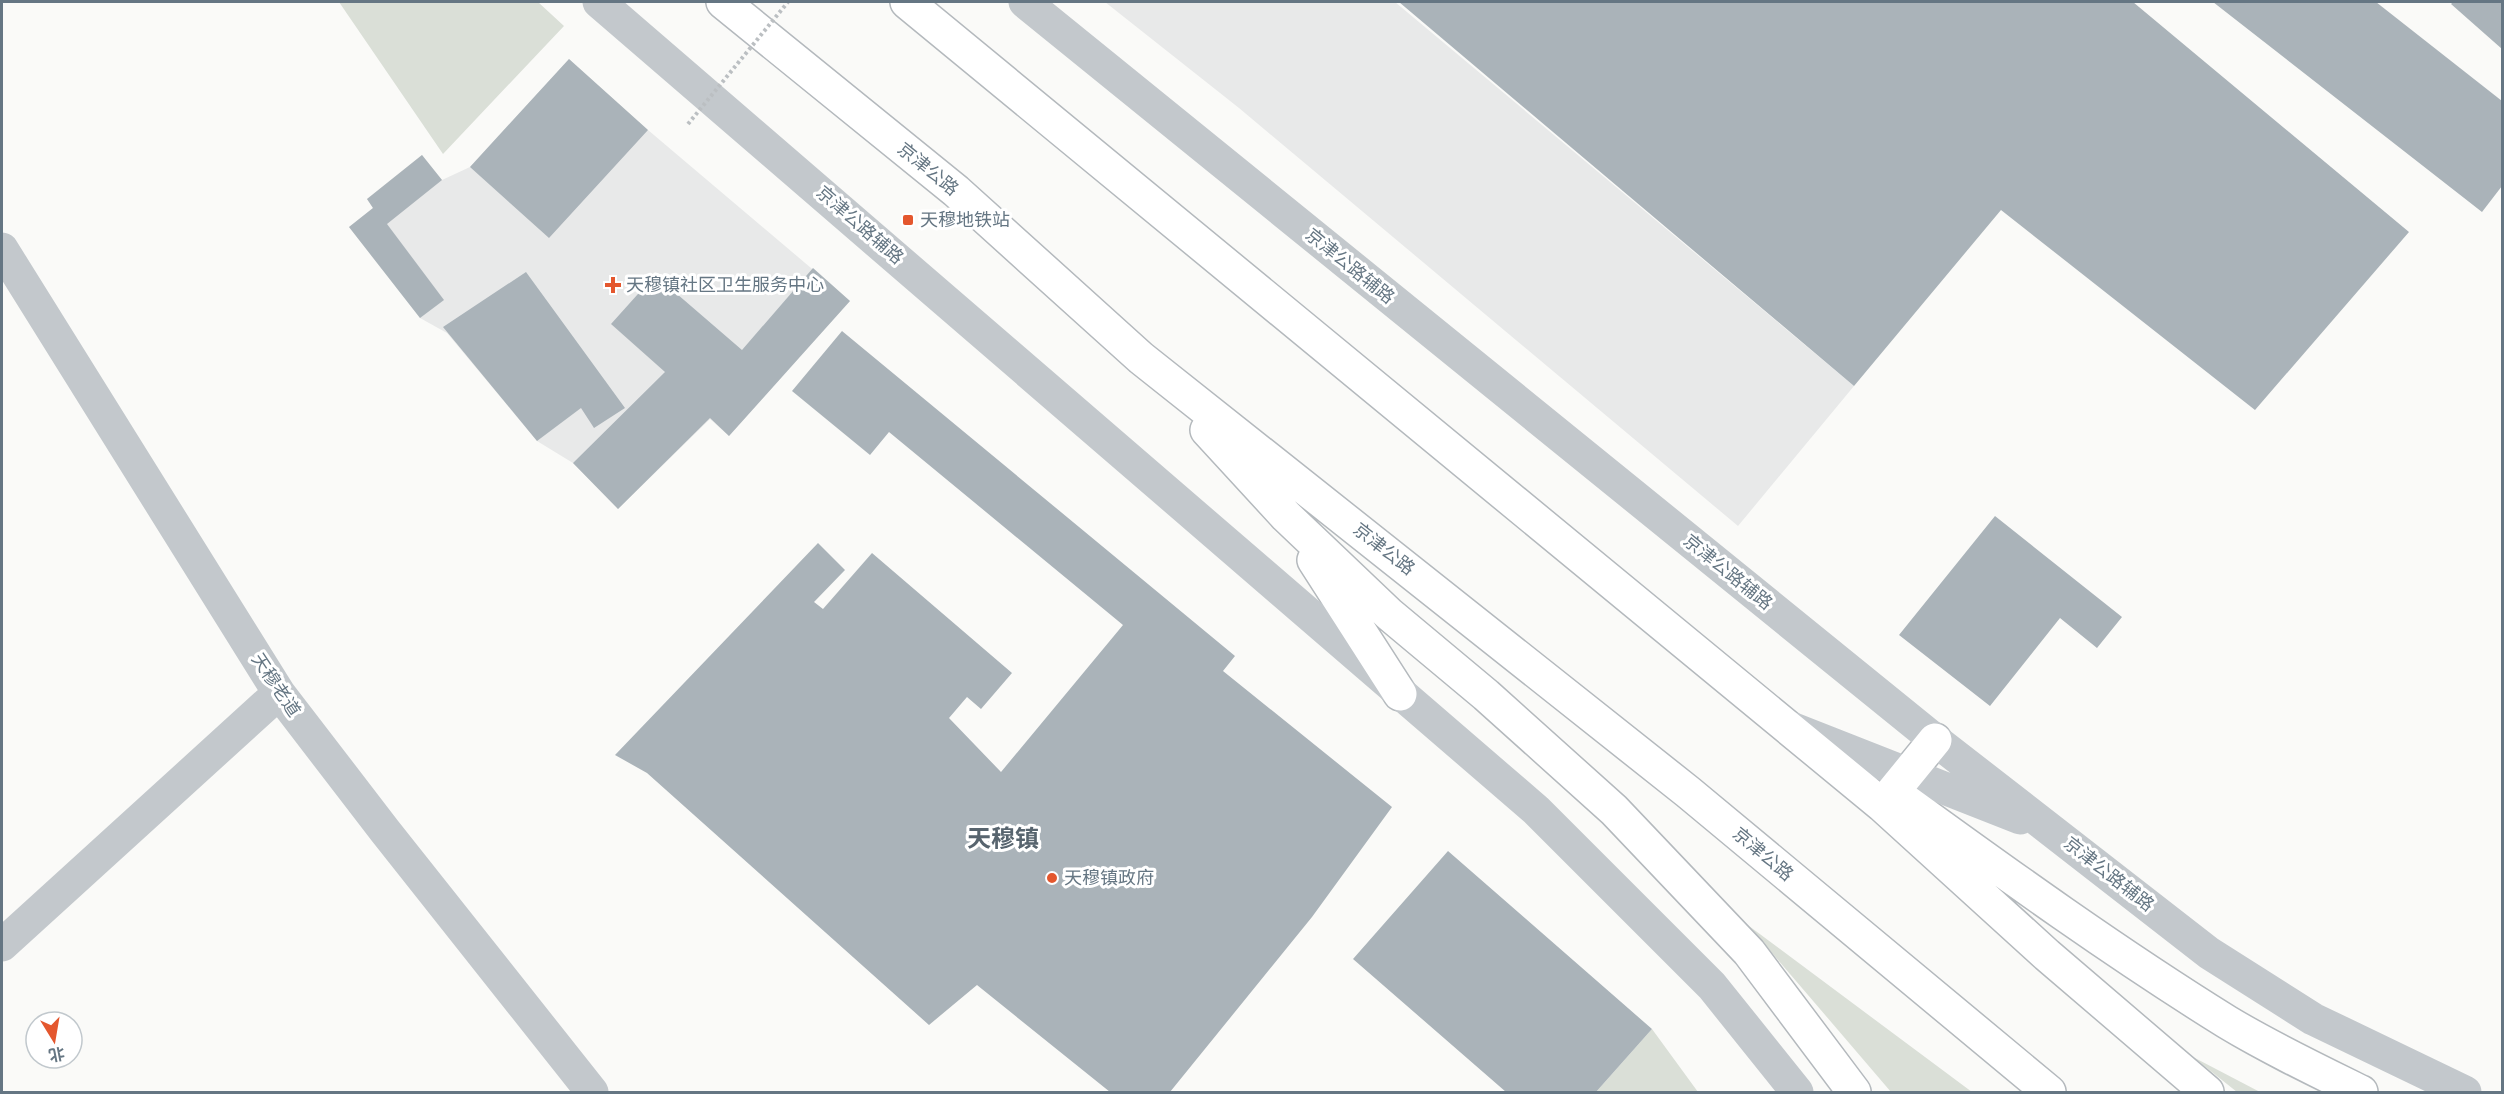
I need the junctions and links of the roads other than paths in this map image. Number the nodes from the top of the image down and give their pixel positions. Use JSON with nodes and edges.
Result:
{"nodes":[{"id":1,"x":599,"y":2,"type":"edge"},
{"id":2,"x":723,"y":2,"type":"edge"},
{"id":3,"x":907,"y":2,"type":"edge"},
{"id":4,"x":1024,"y":2,"type":"edge"},
{"id":5,"x":2,"y":249,"type":"edge"},
{"id":6,"x":1141,"y":358,"type":"junction"},
{"id":7,"x":1286,"y":516,"type":"junction"},
{"id":8,"x":279,"y":693,"type":"junction"},
{"id":9,"x":1400,"y":694,"type":"junction"},
{"id":10,"x":1935,"y":740,"type":"junction"},
{"id":11,"x":1894,"y":790,"type":"junction"},
{"id":12,"x":2055,"y":832,"type":"junction"},
{"id":13,"x":2,"y":945,"type":"edge"},
{"id":14,"x":592,"y":1092,"type":"edge"},
{"id":15,"x":1797,"y":1092,"type":"edge"},
{"id":16,"x":1854,"y":1092,"type":"edge"},
{"id":17,"x":2049,"y":1092,"type":"edge"},
{"id":18,"x":2207,"y":1092,"type":"edge"},
{"id":19,"x":2361,"y":1092,"type":"edge"},
{"id":20,"x":2465,"y":1092,"type":"edge"}],
"edges":[{"from":1,"to":9,"type":"street","name":"京津公路辅路"},
{"from":2,"to":6,"type":"highway","name":"京津公路"},
{"from":3,"to":11,"type":"highway"},
{"from":4,"to":10,"type":"street","name":"京津公路辅路"},
{"from":5,"to":8,"type":"street","name":"天穆老道"},
{"from":6,"to":7,"type":"highway"},
{"from":6,"to":17,"type":"highway","name":"京津公路"},
{"from":7,"to":9,"type":"highway"},
{"from":7,"to":16,"type":"highway"},
{"from":8,"to":13,"type":"street"},
{"from":8,"to":14,"type":"street","name":"天穆老道"},
{"from":9,"to":15,"type":"street","name":"京津公路辅路"},
{"from":10,"to":11,"type":"highway"},
{"from":10,"to":12,"type":"street","name":"京津公路辅路"},
{"from":11,"to":12,"type":"street"},
{"from":11,"to":18,"type":"highway"},
{"from":11,"to":19,"type":"highway"},
{"from":12,"to":20,"type":"street","name":"京津公路辅路"}]}
